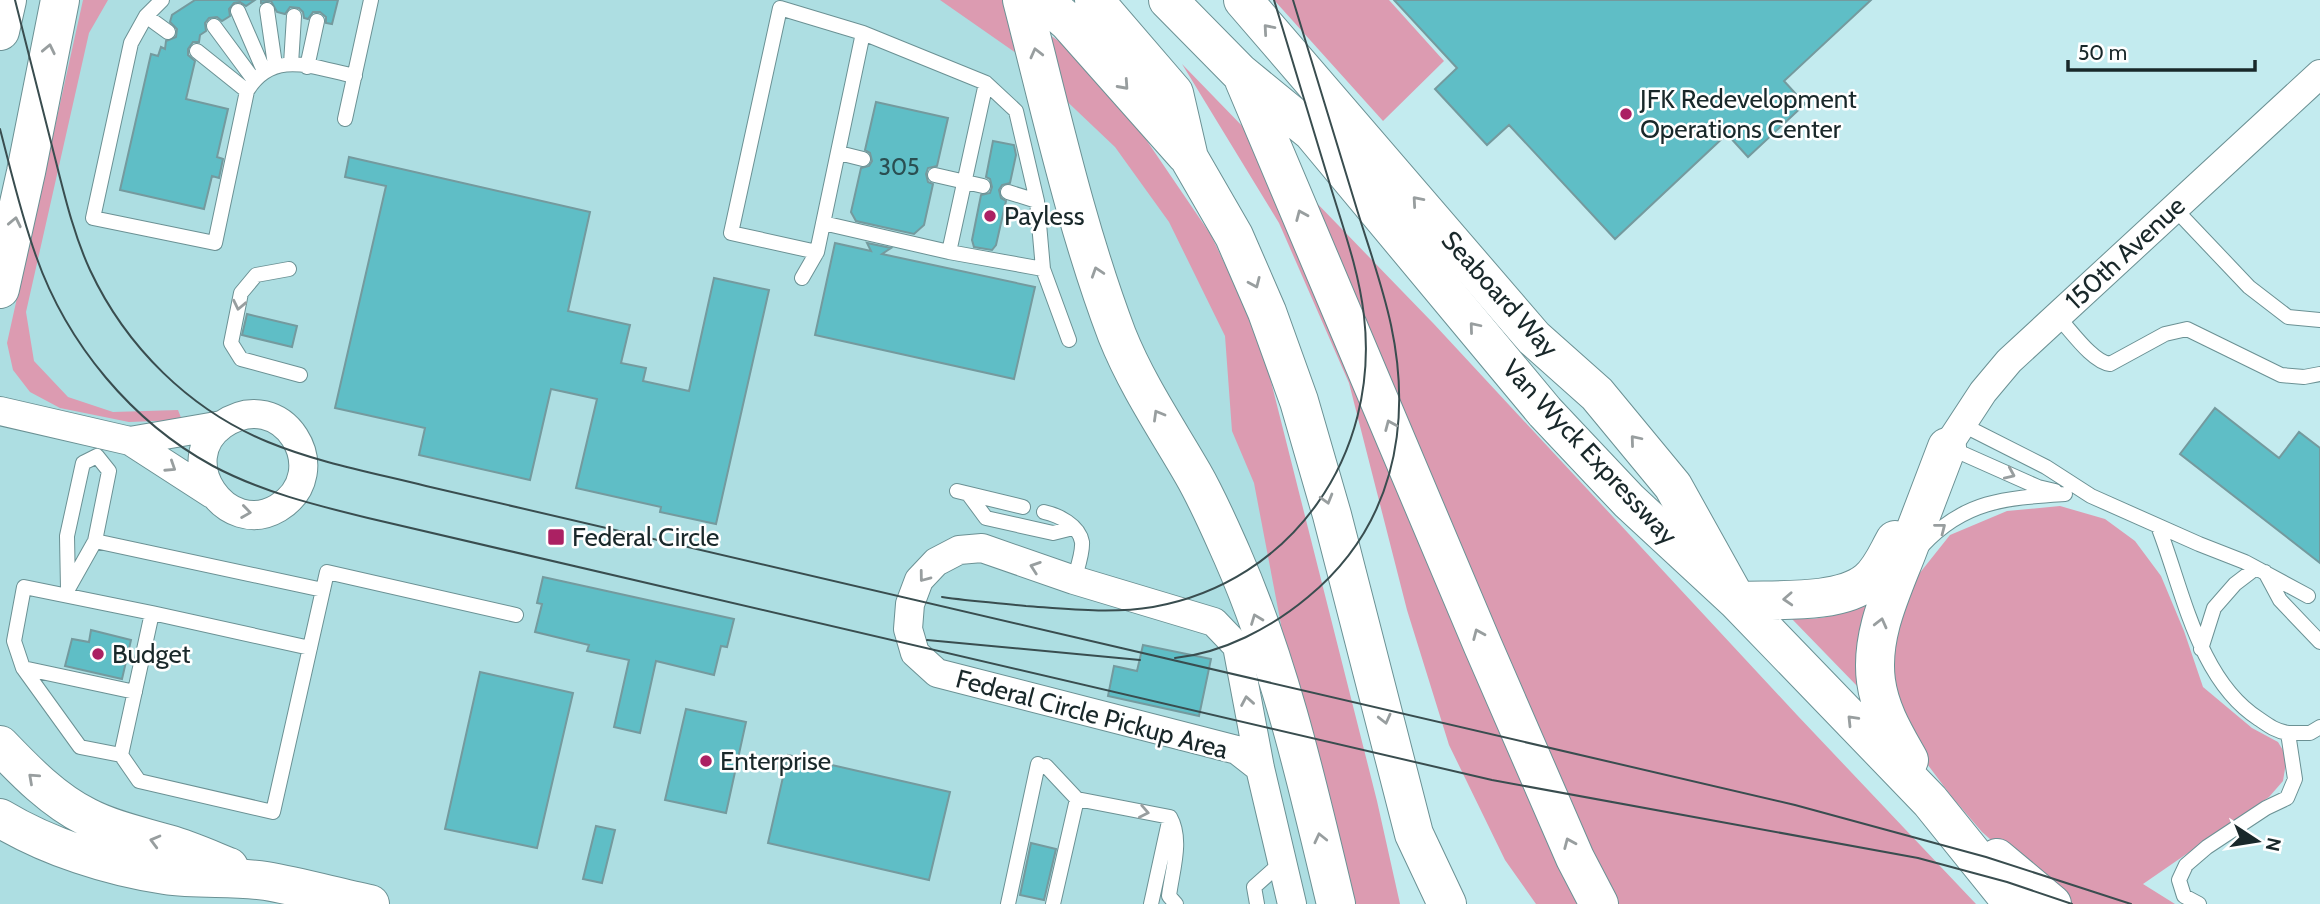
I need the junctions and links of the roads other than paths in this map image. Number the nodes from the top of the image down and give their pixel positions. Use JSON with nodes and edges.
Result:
{"nodes":[{"id":1,"x":7,"y":0,"type":"edge"},
{"id":2,"x":60,"y":0,"type":"edge"},
{"id":3,"x":162,"y":0,"type":"edge"},
{"id":4,"x":371,"y":0,"type":"edge"},
{"id":5,"x":1023,"y":0,"type":"edge"},
{"id":6,"x":1043,"y":0,"type":"edge"},
{"id":7,"x":1094,"y":0,"type":"edge"},
{"id":8,"x":1168,"y":0,"type":"edge"},
{"id":9,"x":1200,"y":0,"type":"edge"},
{"id":10,"x":1243,"y":0,"type":"edge"},
{"id":11,"x":267,"y":10,"type":"dead end"},
{"id":12,"x":238,"y":11,"type":"dead end"},
{"id":13,"x":146,"y":16,"type":"junction"},
{"id":14,"x":293,"y":16,"type":"dead end"},
{"id":15,"x":317,"y":21,"type":"dead end"},
{"id":16,"x":214,"y":26,"type":"dead end"},
{"id":17,"x":0,"y":32,"type":"edge"},
{"id":18,"x":168,"y":32,"type":"dead end"},
{"id":19,"x":863,"y":33,"type":"junction"},
{"id":20,"x":197,"y":51,"type":"dead end"},
{"id":21,"x":291,"y":64,"type":"junction"},
{"id":22,"x":307,"y":67,"type":"junction"},
{"id":23,"x":1240,"y":73,"type":"junction"},
{"id":24,"x":2320,"y":74,"type":"edge"},
{"id":25,"x":355,"y":76,"type":"junction"},
{"id":26,"x":260,"y":77,"type":"junction"},
{"id":27,"x":986,"y":83,"type":"junction"},
{"id":28,"x":345,"y":119,"type":"dead end"},
{"id":29,"x":1312,"y":132,"type":"junction"},
{"id":30,"x":839,"y":153,"type":"junction"},
{"id":31,"x":1188,"y":158,"type":"junction"},
{"id":32,"x":863,"y":159,"type":"dead end"},
{"id":33,"x":935,"y":175,"type":"dead end"},
{"id":34,"x":964,"y":182,"type":"junction"},
{"id":35,"x":984,"y":186,"type":"dead end"},
{"id":36,"x":1008,"y":192,"type":"dead end"},
{"id":37,"x":1037,"y":201,"type":"junction"},
{"id":38,"x":2175,"y":208,"type":"junction"},
{"id":39,"x":823,"y":223,"type":"junction"},
{"id":40,"x":817,"y":251,"type":"junction"},
{"id":41,"x":949,"y":251,"type":"junction"},
{"id":42,"x":289,"y":269,"type":"dead end"},
{"id":43,"x":1043,"y":269,"type":"junction"},
{"id":44,"x":802,"y":278,"type":"dead end"},
{"id":45,"x":0,"y":289,"type":"edge"},
{"id":46,"x":2057,"y":316,"type":"junction"},
{"id":47,"x":2320,"y":320,"type":"edge"},
{"id":48,"x":1069,"y":340,"type":"dead end"},
{"id":49,"x":2320,"y":374,"type":"edge"},
{"id":50,"x":300,"y":375,"type":"dead end"},
{"id":51,"x":0,"y":411,"type":"edge"},
{"id":52,"x":222,"y":425,"type":"junction"},
{"id":53,"x":1954,"y":435,"type":"junction"},
{"id":54,"x":130,"y":441,"type":"junction"},
{"id":55,"x":99,"y":445,"type":"junction"},
{"id":56,"x":212,"y":494,"type":"junction"},
{"id":57,"x":2065,"y":494,"type":"junction"},
{"id":58,"x":2091,"y":496,"type":"junction"},
{"id":59,"x":1023,"y":507,"type":"dead end"},
{"id":60,"x":1044,"y":512,"type":"dead end"},
{"id":61,"x":2158,"y":526,"type":"junction"},
{"id":62,"x":1073,"y":528,"type":"junction"},
{"id":63,"x":95,"y":541,"type":"junction"},
{"id":64,"x":2261,"y":570,"type":"junction"},
{"id":65,"x":1896,"y":579,"type":"junction"},
{"id":66,"x":1074,"y":580,"type":"junction"},
{"id":67,"x":323,"y":590,"type":"junction"},
{"id":68,"x":67,"y":592,"type":"junction"},
{"id":69,"x":2308,"y":596,"type":"dead end"},
{"id":70,"x":1737,"y":601,"type":"junction"},
{"id":71,"x":152,"y":613,"type":"junction"},
{"id":72,"x":516,"y":615,"type":"dead end"},
{"id":73,"x":2320,"y":642,"type":"edge"},
{"id":74,"x":310,"y":648,"type":"junction"},
{"id":75,"x":2202,"y":649,"type":"junction"},
{"id":76,"x":23,"y":668,"type":"junction"},
{"id":77,"x":135,"y":692,"type":"junction"},
{"id":78,"x":2320,"y":727,"type":"edge"},
{"id":79,"x":2288,"y":733,"type":"junction"},
{"id":80,"x":0,"y":745,"type":"edge"},
{"id":81,"x":121,"y":755,"type":"junction"},
{"id":82,"x":1260,"y":768,"type":"junction"},
{"id":83,"x":1077,"y":799,"type":"junction"},
{"id":84,"x":1930,"y":801,"type":"junction"},
{"id":85,"x":1170,"y":817,"type":"junction"},
{"id":86,"x":0,"y":818,"type":"edge"},
{"id":87,"x":1414,"y":834,"type":"junction"},
{"id":88,"x":0,"y":835,"type":"edge"},
{"id":89,"x":42,"y":840,"type":"junction"},
{"id":90,"x":1282,"y":862,"type":"junction"},
{"id":91,"x":265,"y":881,"type":"junction"},
{"id":92,"x":1171,"y":901,"type":"edge"},
{"id":93,"x":370,"y":904,"type":"edge"},
{"id":94,"x":1008,"y":904,"type":"edge"},
{"id":95,"x":1053,"y":904,"type":"edge"},
{"id":96,"x":1152,"y":904,"type":"edge"},
{"id":97,"x":1257,"y":904,"type":"edge"},
{"id":98,"x":1292,"y":904,"type":"edge"},
{"id":99,"x":1336,"y":904,"type":"edge"},
{"id":100,"x":1427,"y":904,"type":"edge"},
{"id":101,"x":1447,"y":904,"type":"edge"},
{"id":102,"x":1599,"y":904,"type":"edge"},
{"id":103,"x":2013,"y":904,"type":"edge"},
{"id":104,"x":2052,"y":904,"type":"edge"},
{"id":105,"x":2199,"y":904,"type":"edge"}],
"edges":[{"from":1,"to":17,"type":"main road"},
{"from":45,"to":2,"type":"main road","one_way":true},
{"from":3,"to":13,"type":"lane"},
{"from":4,"to":25,"type":"lane"},
{"from":99,"to":5,"type":"main road","one_way":true},
{"from":6,"to":31,"type":"main road","one_way":true},
{"from":7,"to":31,"type":"main road"},
{"from":8,"to":23,"type":"main road","name":"Van Wyck Expressway"},
{"from":9,"to":29,"type":"main road"},
{"from":70,"to":10,"type":"main road","name":"Seaboard Way","one_way":true},
{"from":11,"to":26,"type":"lane"},
{"from":12,"to":26,"type":"lane"},
{"from":13,"to":18,"type":"lane"},
{"from":13,"to":26,"type":"lane"},
{"from":14,"to":21,"type":"lane"},
{"from":15,"to":22,"type":"lane"},
{"from":16,"to":26,"type":"lane"},
{"from":19,"to":27,"type":"lane"},
{"from":19,"to":30,"type":"lane"},
{"from":19,"to":40,"type":"lane"},
{"from":20,"to":26,"type":"lane"},
{"from":21,"to":22,"type":"lane"},
{"from":21,"to":26,"type":"lane"},
{"from":22,"to":25,"type":"lane"},
{"from":23,"to":29,"type":"main road","name":"Van Wyck Expressway"},
{"from":102,"to":23,"type":"main road","one_way":true},
{"from":24,"to":38,"type":"street","name":"150th Avenue"},
{"from":25,"to":28,"type":"lane"},
{"from":27,"to":34,"type":"lane"},
{"from":27,"to":37,"type":"lane"},
{"from":70,"to":29,"type":"main road","name":"Van Wyck Expressway","one_way":true},
{"from":30,"to":32,"type":"lane"},
{"from":30,"to":39,"type":"lane"},
{"from":31,"to":87,"type":"main road","one_way":true},
{"from":33,"to":34,"type":"lane"},
{"from":34,"to":35,"type":"lane"},
{"from":34,"to":41,"type":"lane"},
{"from":36,"to":37,"type":"lane"},
{"from":37,"to":43,"type":"lane"},
{"from":38,"to":46,"type":"street","name":"150th Avenue"},
{"from":38,"to":47,"type":"lane"},
{"from":39,"to":40,"type":"lane"},
{"from":39,"to":41,"type":"lane"},
{"from":40,"to":44,"type":"lane"},
{"from":41,"to":43,"type":"lane"},
{"from":42,"to":50,"type":"lane","one_way":true},
{"from":43,"to":48,"type":"lane"},
{"from":46,"to":49,"type":"lane"},
{"from":46,"to":53,"type":"street","name":"150th Avenue"},
{"from":51,"to":55,"type":"street"},
{"from":52,"to":54,"type":"street"},
{"from":52,"to":56,"type":"street"},
{"from":56,"to":52,"type":"street","one_way":true},
{"from":53,"to":57,"type":"lane","one_way":true},
{"from":53,"to":58,"type":"lane"},
{"from":53,"to":65,"type":"main road"},
{"from":53,"to":70,"type":"main road","one_way":true},
{"from":54,"to":55,"type":"street"},
{"from":54,"to":56,"type":"street","one_way":true},
{"from":55,"to":63,"type":"lane"},
{"from":55,"to":68,"type":"lane"},
{"from":57,"to":58,"type":"lane"},
{"from":65,"to":57,"type":"lane","one_way":true},
{"from":58,"to":61,"type":"lane"},
{"from":59,"to":62,"type":"lane"},
{"from":60,"to":62,"type":"lane"},
{"from":61,"to":64,"type":"lane"},
{"from":61,"to":75,"type":"lane"},
{"from":62,"to":66,"type":"lane"},
{"from":63,"to":67,"type":"lane"},
{"from":63,"to":68,"type":"lane"},
{"from":64,"to":69,"type":"lane"},
{"from":64,"to":73,"type":"lane"},
{"from":64,"to":75,"type":"lane"},
{"from":84,"to":65,"type":"main road","one_way":true},
{"from":82,"to":66,"type":"street","name":"Federal Circle Pickup Area","one_way":true},
{"from":66,"to":82,"type":"street","name":"Federal Circle Pickup Area","one_way":true},
{"from":67,"to":72,"type":"lane"},
{"from":67,"to":74,"type":"lane"},
{"from":68,"to":71,"type":"lane"},
{"from":68,"to":76,"type":"lane"},
{"from":84,"to":70,"type":"main road","name":"Van Wyck Expressway","one_way":true},
{"from":71,"to":74,"type":"lane"},
{"from":71,"to":77,"type":"lane"},
{"from":74,"to":81,"type":"lane"},
{"from":75,"to":79,"type":"lane"},
{"from":76,"to":77,"type":"lane"},
{"from":76,"to":81,"type":"lane"},
{"from":77,"to":81,"type":"lane"},
{"from":78,"to":79,"type":"lane"},
{"from":79,"to":105,"type":"lane"},
{"from":91,"to":80,"type":"main road","one_way":true},
{"from":82,"to":90,"type":"street"},
{"from":83,"to":85,"type":"lane","one_way":true},
{"from":83,"to":94,"type":"lane"},
{"from":83,"to":95,"type":"lane"},
{"from":84,"to":103,"type":"main road","name":"Van Wyck Expressway"},
{"from":84,"to":104,"type":"main road"},
{"from":85,"to":92,"type":"lane"},
{"from":85,"to":96,"type":"lane"},
{"from":86,"to":89,"type":"main road"},
{"from":87,"to":100,"type":"main road"},
{"from":87,"to":101,"type":"main road"},
{"from":88,"to":89,"type":"lane"},
{"from":89,"to":91,"type":"main road"},
{"from":90,"to":97,"type":"lane"},
{"from":90,"to":98,"type":"street"},
{"from":91,"to":93,"type":"main road"}]}
